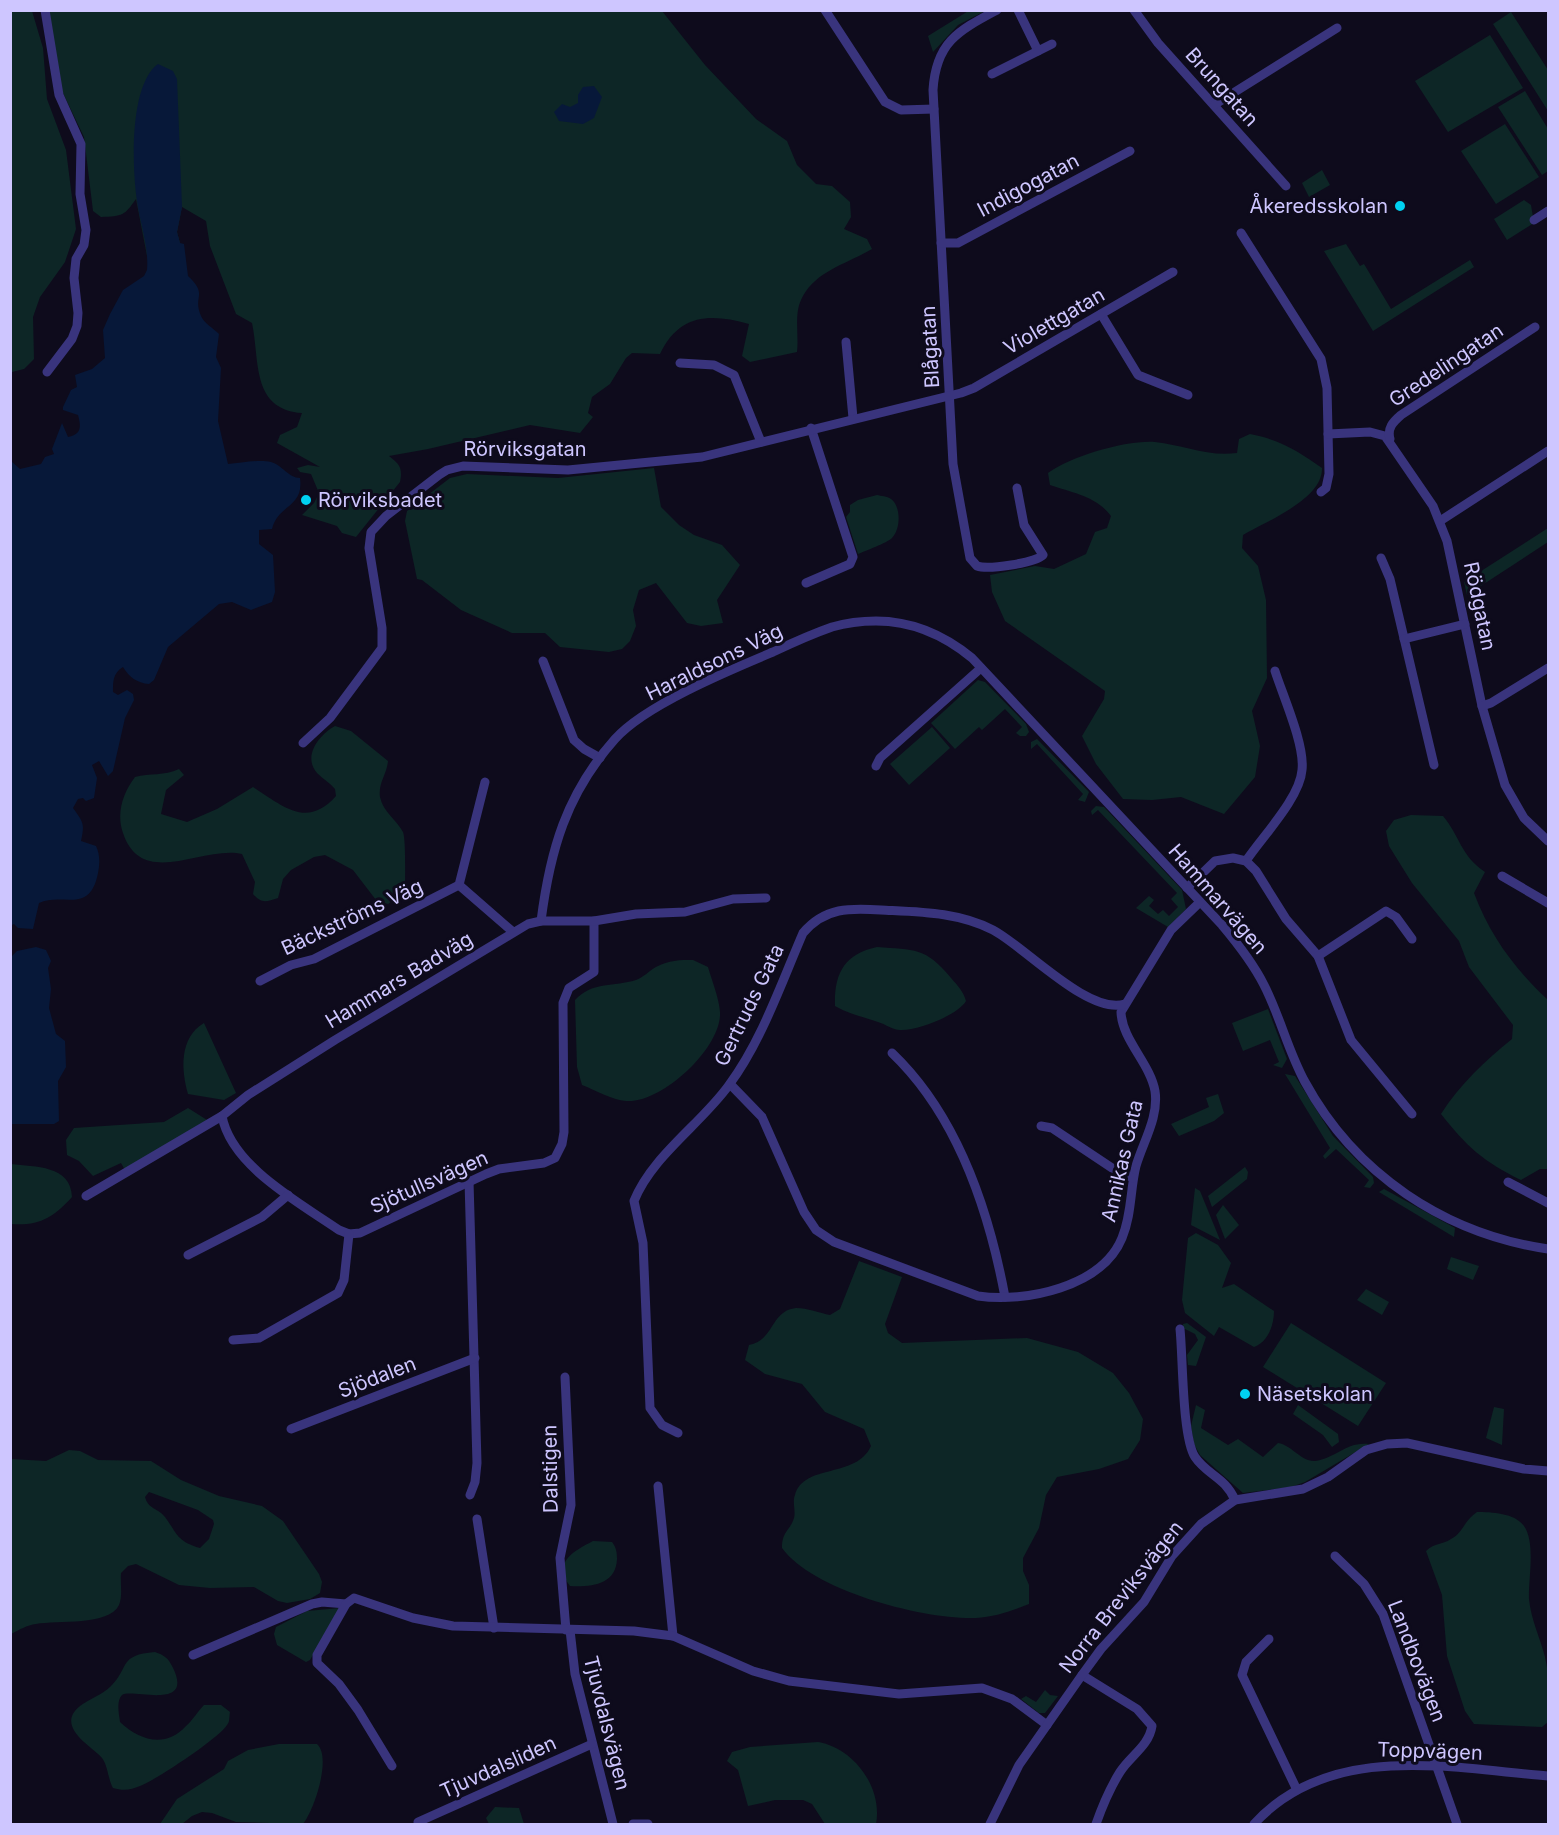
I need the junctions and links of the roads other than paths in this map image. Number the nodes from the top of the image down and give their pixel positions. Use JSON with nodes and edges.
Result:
{"nodes":[{"id":1,"x":45,"y":10,"type":"edge"},
{"id":2,"x":825,"y":10,"type":"edge"},
{"id":3,"x":997,"y":10,"type":"edge"},
{"id":4,"x":1018,"y":10,"type":"edge"},
{"id":5,"x":1134,"y":10,"type":"edge"},
{"id":6,"x":1337,"y":28,"type":"dead end"},
{"id":7,"x":1052,"y":44,"type":"dead end"},
{"id":8,"x":1038,"y":51,"type":"junction"},
{"id":9,"x":992,"y":74,"type":"dead end"},
{"id":10,"x":1214,"y":105,"type":"junction"},
{"id":11,"x":934,"y":109,"type":"junction"},
{"id":12,"x":1130,"y":152,"type":"dead end"},
{"id":13,"x":1286,"y":186,"type":"dead end"},
{"id":14,"x":1548,"y":211,"type":"edge"},
{"id":15,"x":1534,"y":220,"type":"dead end"},
{"id":16,"x":1241,"y":232,"type":"dead end"},
{"id":17,"x":941,"y":243,"type":"junction"},
{"id":18,"x":1173,"y":272,"type":"dead end"},
{"id":19,"x":1101,"y":314,"type":"junction"},
{"id":20,"x":1535,"y":327,"type":"dead end"},
{"id":21,"x":846,"y":342,"type":"dead end"},
{"id":22,"x":680,"y":363,"type":"dead end"},
{"id":23,"x":47,"y":372,"type":"dead end"},
{"id":24,"x":1188,"y":395,"type":"dead end"},
{"id":25,"x":950,"y":396,"type":"junction"},
{"id":26,"x":854,"y":418,"type":"junction"},
{"id":27,"x":811,"y":428,"type":"junction"},
{"id":28,"x":1328,"y":434,"type":"junction"},
{"id":29,"x":1390,"y":439,"type":"junction"},
{"id":30,"x":761,"y":442,"type":"junction"},
{"id":31,"x":1548,"y":451,"type":"edge"},
{"id":32,"x":1017,"y":488,"type":"dead end"},
{"id":33,"x":1321,"y":492,"type":"dead end"},
{"id":34,"x":1440,"y":520,"type":"junction"},
{"id":35,"x":1381,"y":558,"type":"dead end"},
{"id":36,"x":806,"y":583,"type":"dead end"},
{"id":37,"x":1465,"y":624,"type":"junction"},
{"id":38,"x":924,"y":630,"type":"joint"},
{"id":39,"x":1404,"y":639,"type":"junction"},
{"id":40,"x":543,"y":661,"type":"dead end"},
{"id":41,"x":981,"y":668,"type":"junction"},
{"id":42,"x":1548,"y":668,"type":"edge"},
{"id":43,"x":1275,"y":671,"type":"dead end"},
{"id":44,"x":1482,"y":706,"type":"junction"},
{"id":45,"x":303,"y":743,"type":"dead end"},
{"id":46,"x":600,"y":758,"type":"junction"},
{"id":47,"x":1434,"y":765,"type":"dead end"},
{"id":48,"x":876,"y":766,"type":"dead end"},
{"id":49,"x":485,"y":782,"type":"dead end"},
{"id":50,"x":1548,"y":841,"type":"edge"},
{"id":51,"x":1246,"y":861,"type":"junction"},
{"id":52,"x":1502,"y":876,"type":"dead end"},
{"id":53,"x":459,"y":885,"type":"junction"},
{"id":54,"x":1187,"y":888,"type":"junction"},
{"id":55,"x":766,"y":898,"type":"dead end"},
{"id":56,"x":1200,"y":902,"type":"junction"},
{"id":57,"x":1548,"y":903,"type":"edge"},
{"id":58,"x":541,"y":921,"type":"junction"},
{"id":59,"x":594,"y":921,"type":"junction"},
{"id":60,"x":513,"y":933,"type":"junction"},
{"id":61,"x":1412,"y":939,"type":"dead end"},
{"id":62,"x":1318,"y":956,"type":"junction"},
{"id":63,"x":260,"y":981,"type":"dead end"},
{"id":64,"x":1125,"y":1004,"type":"junction"},
{"id":65,"x":892,"y":1053,"type":"dead end"},
{"id":66,"x":730,"y":1084,"type":"junction"},
{"id":67,"x":1412,"y":1114,"type":"dead end"},
{"id":68,"x":222,"y":1116,"type":"junction"},
{"id":69,"x":1041,"y":1126,"type":"dead end"},
{"id":70,"x":1133,"y":1178,"type":"junction"},
{"id":71,"x":469,"y":1181,"type":"junction"},
{"id":72,"x":1508,"y":1182,"type":"dead end"},
{"id":73,"x":86,"y":1196,"type":"dead end"},
{"id":74,"x":288,"y":1196,"type":"junction"},
{"id":75,"x":1548,"y":1203,"type":"edge"},
{"id":76,"x":349,"y":1234,"type":"junction"},
{"id":77,"x":1548,"y":1249,"type":"edge"},
{"id":78,"x":188,"y":1255,"type":"dead end"},
{"id":79,"x":1005,"y":1297,"type":"junction"},
{"id":80,"x":1180,"y":1329,"type":"dead end"},
{"id":81,"x":233,"y":1340,"type":"dead end"},
{"id":82,"x":476,"y":1358,"type":"junction"},
{"id":83,"x":565,"y":1377,"type":"dead end"},
{"id":84,"x":291,"y":1429,"type":"dead end"},
{"id":85,"x":678,"y":1433,"type":"dead end"},
{"id":86,"x":1548,"y":1471,"type":"edge"},
{"id":87,"x":658,"y":1486,"type":"dead end"},
{"id":88,"x":470,"y":1495,"type":"dead end"},
{"id":89,"x":1235,"y":1500,"type":"junction"},
{"id":90,"x":477,"y":1519,"type":"dead end"},
{"id":91,"x":1335,"y":1556,"type":"dead end"},
{"id":92,"x":346,"y":1604,"type":"junction"},
{"id":93,"x":494,"y":1628,"type":"junction"},
{"id":94,"x":568,"y":1630,"type":"junction"},
{"id":95,"x":673,"y":1636,"type":"junction"},
{"id":96,"x":1269,"y":1639,"type":"dead end"},
{"id":97,"x":193,"y":1655,"type":"dead end"},
{"id":98,"x":1082,"y":1675,"type":"junction"},
{"id":99,"x":1047,"y":1725,"type":"junction"},
{"id":100,"x":592,"y":1744,"type":"junction"},
{"id":101,"x":392,"y":1766,"type":"dead end"},
{"id":102,"x":1437,"y":1768,"type":"junction"},
{"id":103,"x":1548,"y":1776,"type":"edge"},
{"id":104,"x":1297,"y":1790,"type":"junction"},
{"id":105,"x":418,"y":1822,"type":"dead end"},
{"id":106,"x":613,"y":1824,"type":"edge"},
{"id":107,"x":633,"y":1824,"type":"edge"},
{"id":108,"x":648,"y":1824,"type":"edge"},
{"id":109,"x":990,"y":1824,"type":"edge"},
{"id":110,"x":1096,"y":1824,"type":"edge"},
{"id":111,"x":1254,"y":1824,"type":"edge"},
{"id":112,"x":1457,"y":1824,"type":"edge"}],
"edges":[{"from":1,"to":23,"type":"street"},
{"from":2,"to":11,"type":"street"},
{"from":3,"to":11,"type":"street","name":"Blågatan"},
{"from":4,"to":8,"type":"street"},
{"from":5,"to":10,"type":"street","name":"Brungatan"},
{"from":6,"to":10,"type":"street"},
{"from":7,"to":8,"type":"street"},
{"from":8,"to":9,"type":"street"},
{"from":10,"to":13,"type":"street","name":"Brungatan"},
{"from":11,"to":17,"type":"street","name":"Blågatan"},
{"from":12,"to":17,"type":"street","name":"Indigogatan"},
{"from":14,"to":15,"type":"street"},
{"from":16,"to":28,"type":"street"},
{"from":17,"to":25,"type":"street","name":"Blågatan"},
{"from":18,"to":19,"type":"street","name":"Violettgatan"},
{"from":19,"to":24,"type":"street"},
{"from":19,"to":25,"type":"street","name":"Violettgatan"},
{"from":20,"to":29,"type":"street","name":"Gredelingatan"},
{"from":21,"to":26,"type":"street"},
{"from":22,"to":30,"type":"street"},
{"from":25,"to":26,"type":"street","name":"Rörviksgatan"},
{"from":25,"to":32,"type":"street","name":"Blågatan"},
{"from":26,"to":27,"type":"street","name":"Rörviksgatan"},
{"from":27,"to":30,"type":"street","name":"Rörviksgatan"},
{"from":27,"to":36,"type":"street"},
{"from":28,"to":29,"type":"street"},
{"from":28,"to":33,"type":"street"},
{"from":29,"to":34,"type":"street","name":"Rödgatan"},
{"from":30,"to":45,"type":"street","name":"Rörviksgatan"},
{"from":31,"to":34,"type":"street"},
{"from":34,"to":37,"type":"street","name":"Rödgatan"},
{"from":35,"to":39,"type":"street"},
{"from":37,"to":39,"type":"street"},
{"from":37,"to":44,"type":"street","name":"Rödgatan"},
{"from":38,"to":41,"type":"street","name":"Hammarvägen"},
{"from":38,"to":46,"type":"street","name":"Haraldsons Väg"},
{"from":39,"to":47,"type":"street"},
{"from":40,"to":46,"type":"street"},
{"from":41,"to":48,"type":"street"},
{"from":41,"to":54,"type":"street","name":"Hammarvägen"},
{"from":42,"to":44,"type":"street"},
{"from":43,"to":51,"type":"street"},
{"from":44,"to":50,"type":"street","name":"Rödgatan"},
{"from":46,"to":58,"type":"street","name":"Haraldsons Väg"},
{"from":49,"to":53,"type":"street"},
{"from":51,"to":54,"type":"street"},
{"from":51,"to":62,"type":"street"},
{"from":52,"to":57,"type":"street"},
{"from":53,"to":60,"type":"street"},
{"from":53,"to":63,"type":"street","name":"Bäckströms Väg"},
{"from":54,"to":56,"type":"street","name":"Hammarvägen"},
{"from":55,"to":59,"type":"street","name":"Hammars Badväg"},
{"from":56,"to":64,"type":"street"},
{"from":56,"to":77,"type":"street","name":"Hammarvägen"},
{"from":58,"to":59,"type":"street","name":"Hammars Badväg"},
{"from":58,"to":60,"type":"street","name":"Hammars Badväg"},
{"from":59,"to":71,"type":"street","name":"Sjötullsvägen"},
{"from":60,"to":68,"type":"street","name":"Hammars Badväg"},
{"from":61,"to":62,"type":"street"},
{"from":62,"to":67,"type":"street"},
{"from":64,"to":66,"type":"street","name":"Gertruds Gata"},
{"from":64,"to":70,"type":"street","name":"Annikas Gata"},
{"from":65,"to":79,"type":"street"},
{"from":66,"to":79,"type":"street","name":"Annikas Gata"},
{"from":66,"to":85,"type":"street","name":"Gertruds Gata"},
{"from":68,"to":73,"type":"street","name":"Hammars Badväg"},
{"from":68,"to":74,"type":"street"},
{"from":69,"to":70,"type":"street"},
{"from":70,"to":79,"type":"street","name":"Annikas Gata"},
{"from":71,"to":76,"type":"street","name":"Sjötullsvägen"},
{"from":71,"to":82,"type":"street"},
{"from":72,"to":75,"type":"street"},
{"from":74,"to":76,"type":"street"},
{"from":74,"to":78,"type":"street"},
{"from":76,"to":81,"type":"street"},
{"from":80,"to":89,"type":"street"},
{"from":82,"to":84,"type":"street","name":"Sjödalen"},
{"from":82,"to":88,"type":"street"},
{"from":83,"to":94,"type":"street","name":"Dalstigen"},
{"from":86,"to":89,"type":"street","name":"Norra Breviksvägen"},
{"from":87,"to":95,"type":"street"},
{"from":89,"to":98,"type":"street","name":"Norra Breviksvägen"},
{"from":90,"to":93,"type":"street"},
{"from":91,"to":102,"type":"street","name":"Landbovägen"},
{"from":92,"to":93,"type":"street"},
{"from":92,"to":97,"type":"street"},
{"from":92,"to":101,"type":"street"},
{"from":93,"to":94,"type":"street"},
{"from":94,"to":95,"type":"street"},
{"from":94,"to":100,"type":"street","name":"Tjuvdalsvägen"},
{"from":95,"to":99,"type":"street"},
{"from":96,"to":104,"type":"street"},
{"from":98,"to":99,"type":"street","name":"Norra Breviksvägen"},
{"from":98,"to":110,"type":"street"},
{"from":99,"to":109,"type":"street","name":"Norra Breviksvägen"},
{"from":100,"to":105,"type":"street","name":"Tjuvdalsliden"},
{"from":100,"to":106,"type":"street","name":"Tjuvdalsvägen"},
{"from":102,"to":103,"type":"street","name":"Toppvägen"},
{"from":102,"to":104,"type":"street","name":"Toppvägen"},
{"from":102,"to":112,"type":"street","name":"Landbovägen"},
{"from":104,"to":111,"type":"street","name":"Toppvägen"},
{"from":107,"to":108,"type":"street"}]}
